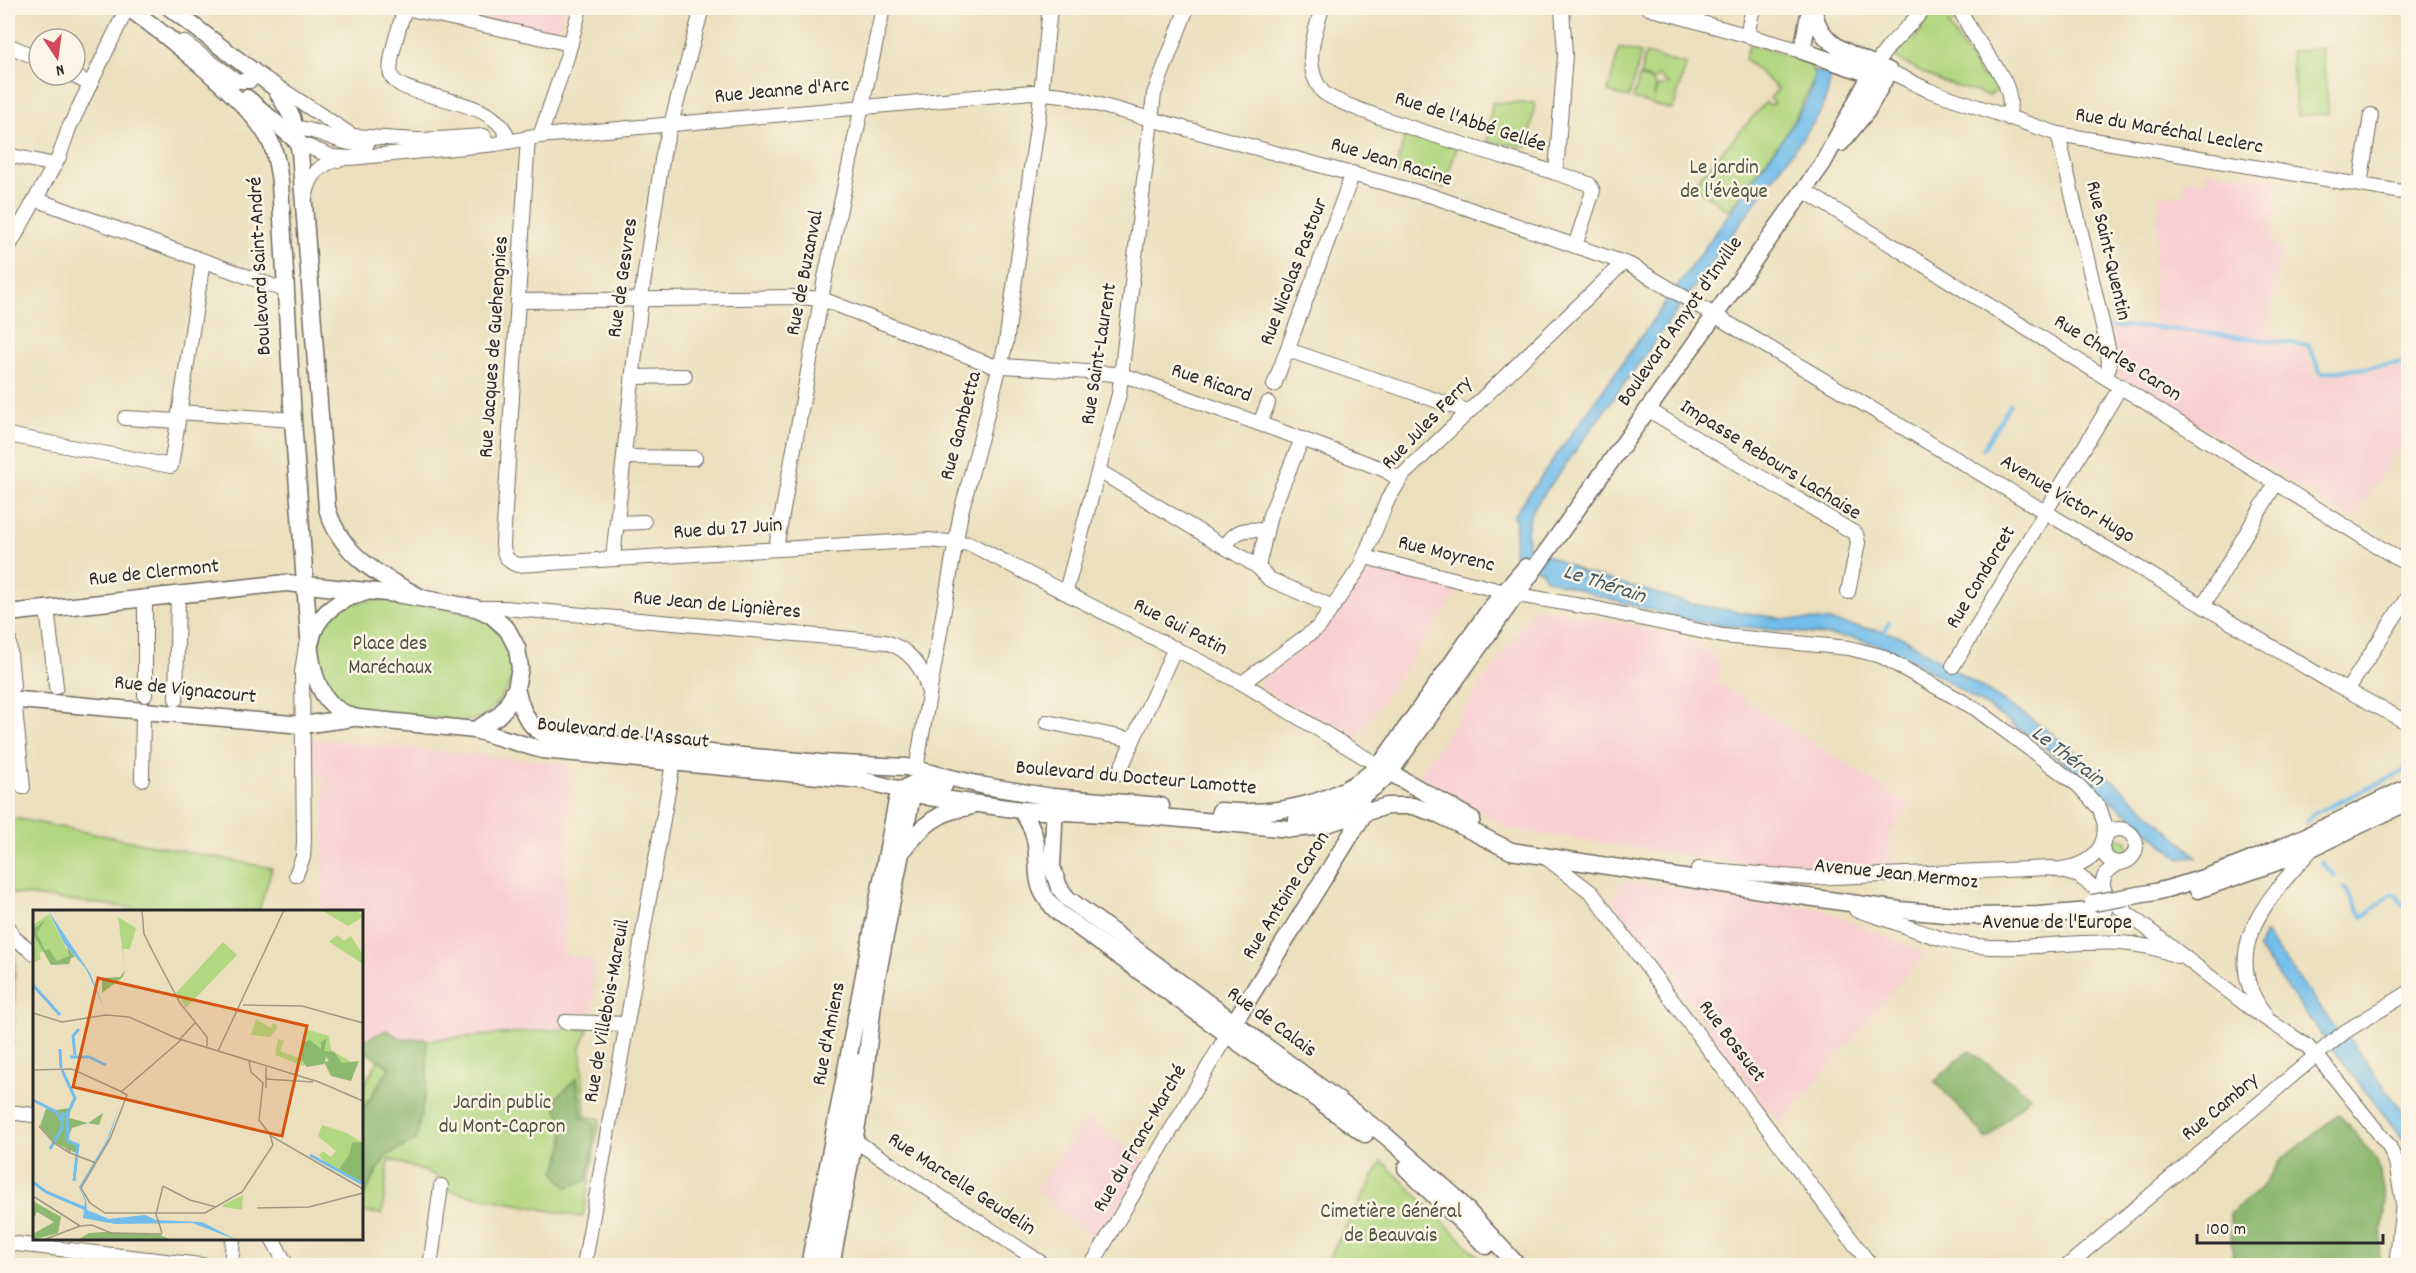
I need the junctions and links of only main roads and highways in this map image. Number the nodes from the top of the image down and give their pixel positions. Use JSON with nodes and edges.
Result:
{"nodes":[{"id":1,"x":128,"y":8,"type":"edge"},
{"id":2,"x":170,"y":8,"type":"edge"},
{"id":3,"x":1812,"y":8,"type":"edge"},
{"id":4,"x":192,"y":60,"type":"junction"},
{"id":5,"x":1834,"y":61,"type":"junction"},
{"id":6,"x":1880,"y":72,"type":"junction"},
{"id":7,"x":1854,"y":107,"type":"junction"},
{"id":8,"x":294,"y":134,"type":"junction"},
{"id":9,"x":275,"y":154,"type":"junction"},
{"id":10,"x":1822,"y":163,"type":"junction"},
{"id":11,"x":305,"y":583,"type":"junction"},
{"id":12,"x":374,"y":592,"type":"junction"},
{"id":13,"x":422,"y":598,"type":"junction"},
{"id":14,"x":8,"y":613,"type":"edge"},
{"id":15,"x":310,"y":651,"type":"junction"},
{"id":16,"x":516,"y":688,"type":"junction"},
{"id":17,"x":12,"y":695,"type":"edge"},
{"id":18,"x":357,"y":718,"type":"junction"},
{"id":19,"x":475,"y":730,"type":"junction"},
{"id":20,"x":1384,"y":769,"type":"junction"},
{"id":21,"x":828,"y":778,"type":"junction"},
{"id":22,"x":911,"y":784,"type":"junction"},
{"id":23,"x":2409,"y":787,"type":"edge"},
{"id":24,"x":1371,"y":789,"type":"junction"},
{"id":25,"x":2409,"y":802,"type":"edge"},
{"id":26,"x":1054,"y":805,"type":"junction"},
{"id":27,"x":982,"y":806,"type":"junction"},
{"id":28,"x":1021,"y":810,"type":"junction"},
{"id":29,"x":895,"y":812,"type":"junction"},
{"id":30,"x":1366,"y":812,"type":"junction"},
{"id":31,"x":1224,"y":823,"type":"junction"},
{"id":32,"x":903,"y":851,"type":"junction"},
{"id":33,"x":2157,"y":896,"type":"junction"},
{"id":34,"x":2101,"y":903,"type":"junction"},
{"id":35,"x":1230,"y":1029,"type":"junction"},
{"id":36,"x":809,"y":1266,"type":"edge"},
{"id":37,"x":831,"y":1266,"type":"edge"},
{"id":38,"x":1505,"y":1266,"type":"edge"},
{"id":39,"x":1518,"y":1266,"type":"edge"}],
"edges":[{"from":1,"to":4,"type":"main road","name":"Boulevard Saint-André"},
{"from":2,"to":8,"type":"main road"},
{"from":3,"to":5,"type":"main road"},
{"from":3,"to":6,"type":"main road"},
{"from":4,"to":8,"type":"main road"},
{"from":4,"to":9,"type":"main road","name":"Boulevard Saint-André"},
{"from":5,"to":6,"type":"main road"},
{"from":5,"to":7,"type":"main road"},
{"from":6,"to":7,"type":"main road","name":"Boulevard Amyot d'Inville"},
{"from":6,"to":10,"type":"main road","name":"Boulevard Amyot d'Inville"},
{"from":7,"to":10,"type":"main road","name":"Boulevard Amyot d'Inville"},
{"from":8,"to":9,"type":"main road"},
{"from":8,"to":13,"type":"main road"},
{"from":9,"to":11,"type":"main road","name":"Boulevard Saint-André"},
{"from":10,"to":20,"type":"main road","name":"Boulevard Amyot d'Inville"},
{"from":11,"to":12,"type":"main road","name":"Rue de Clermont"},
{"from":11,"to":14,"type":"main road","name":"Rue de Clermont"},
{"from":11,"to":15,"type":"main road","name":"Boulevard de l'Assaut"},
{"from":12,"to":13,"type":"main road"},
{"from":12,"to":15,"type":"main road"},
{"from":13,"to":16,"type":"main road"},
{"from":15,"to":18,"type":"main road","name":"Boulevard de l'Assaut"},
{"from":16,"to":19,"type":"main road"},
{"from":16,"to":22,"type":"main road","name":"Boulevard de l'Assaut"},
{"from":17,"to":18,"type":"main road","name":"Rue de Vignacourt"},
{"from":18,"to":19,"type":"main road","name":"Boulevard de l'Assaut"},
{"from":19,"to":21,"type":"main road","name":"Boulevard de l'Assaut"},
{"from":20,"to":24,"type":"main road","name":"Rue Antoine Caron"},
{"from":20,"to":26,"type":"main road","name":"Boulevard du Docteur Lamotte"},
{"from":20,"to":34,"type":"main road","name":"Avenue Jean Mermoz"},
{"from":21,"to":22,"type":"main road","name":"Boulevard du Docteur Lamotte"},
{"from":21,"to":29,"type":"main road"},
{"from":22,"to":26,"type":"main road","name":"Boulevard du Docteur Lamotte"},
{"from":22,"to":27,"type":"main road","name":"Boulevard du Docteur Lamotte"},
{"from":22,"to":29,"type":"main road","name":"Rue d'Amiens"},
{"from":22,"to":32,"type":"main road","name":"Rue d'Amiens"},
{"from":23,"to":33,"type":"main road","name":"Avenue Jean Mermoz"},
{"from":24,"to":30,"type":"main road","name":"Rue Antoine Caron"},
{"from":24,"to":31,"type":"main road","name":"Boulevard du Docteur Lamotte"},
{"from":25,"to":33,"type":"main road","name":"Avenue Jean Mermoz"},
{"from":26,"to":28,"type":"main road","name":"Boulevard du Docteur Lamotte"},
{"from":26,"to":31,"type":"main road","name":"Boulevard du Docteur Lamotte"},
{"from":26,"to":35,"type":"main road","name":"Rue de Calais"},
{"from":27,"to":28,"type":"main road","name":"Boulevard du Docteur Lamotte"},
{"from":27,"to":32,"type":"main road"},
{"from":28,"to":35,"type":"main road","name":"Rue de Calais"},
{"from":29,"to":36,"type":"main road","name":"Rue d'Amiens"},
{"from":30,"to":31,"type":"main road","name":"Boulevard du Docteur Lamotte"},
{"from":30,"to":34,"type":"main road","name":"Avenue Jean Mermoz"},
{"from":30,"to":35,"type":"main road","name":"Rue Antoine Caron"},
{"from":32,"to":37,"type":"main road","name":"Rue d'Amiens"},
{"from":33,"to":34,"type":"main road","name":"Avenue Jean Mermoz","bridge":true},
{"from":35,"to":38,"type":"main road","name":"Rue de Calais"},
{"from":35,"to":39,"type":"main road","name":"Rue de Calais"}]}
